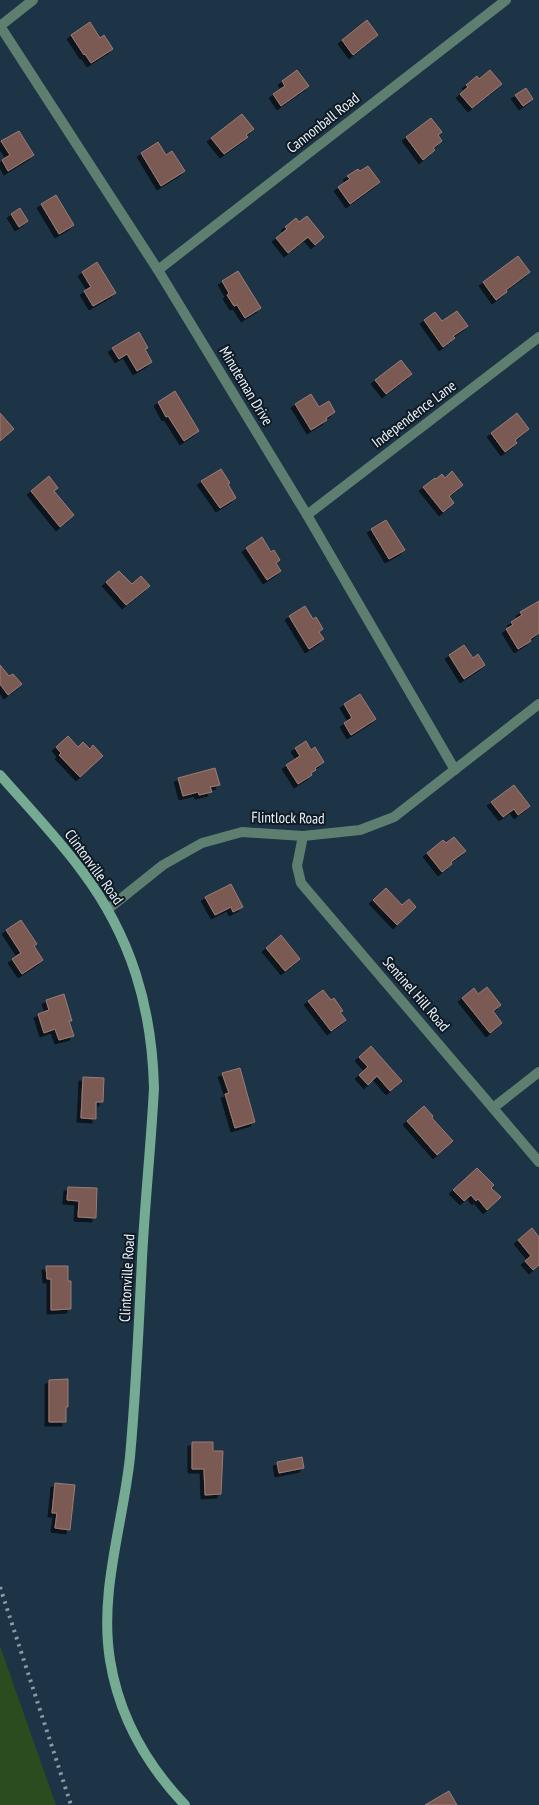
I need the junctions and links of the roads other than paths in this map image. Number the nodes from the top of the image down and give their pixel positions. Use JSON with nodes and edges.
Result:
{"nodes":[{"id":1,"x":33,"y":0,"type":"edge"},
{"id":2,"x":506,"y":0,"type":"edge"},
{"id":3,"x":0,"y":26,"type":"edge"},
{"id":4,"x":158,"y":270,"type":"junction"},
{"id":5,"x":539,"y":337,"type":"edge"},
{"id":6,"x":307,"y":515,"type":"junction"},
{"id":7,"x":539,"y":704,"type":"edge"},
{"id":8,"x":455,"y":770,"type":"junction"},
{"id":9,"x":0,"y":776,"type":"edge"},
{"id":10,"x":303,"y":836,"type":"junction"},
{"id":11,"x":108,"y":909,"type":"junction"},
{"id":12,"x":539,"y":1072,"type":"edge"},
{"id":13,"x":493,"y":1108,"type":"junction"},
{"id":14,"x":539,"y":1162,"type":"edge"},
{"id":15,"x":185,"y":1805,"type":"edge"}],
"edges":[{"from":1,"to":3,"type":"street"},
{"from":2,"to":4,"type":"street","name":"Cannonball Road"},
{"from":3,"to":4,"type":"street","name":"Minuteman Drive"},
{"from":4,"to":6,"type":"street","name":"Minuteman Drive"},
{"from":5,"to":6,"type":"street","name":"Independence Lane"},
{"from":6,"to":8,"type":"street","name":"Minuteman Drive"},
{"from":7,"to":8,"type":"street","name":"Flintlock Road"},
{"from":8,"to":10,"type":"street","name":"Flintlock Road"},
{"from":9,"to":11,"type":"street","name":"Clintonville Road"},
{"from":10,"to":11,"type":"street","name":"Flintlock Road"},
{"from":10,"to":13,"type":"street","name":"Sentinel Hill Road"},
{"from":11,"to":15,"type":"street","name":"Clintonville Road"},
{"from":12,"to":13,"type":"street"},
{"from":13,"to":14,"type":"street","name":"Sentinel Hill Road"}]}
